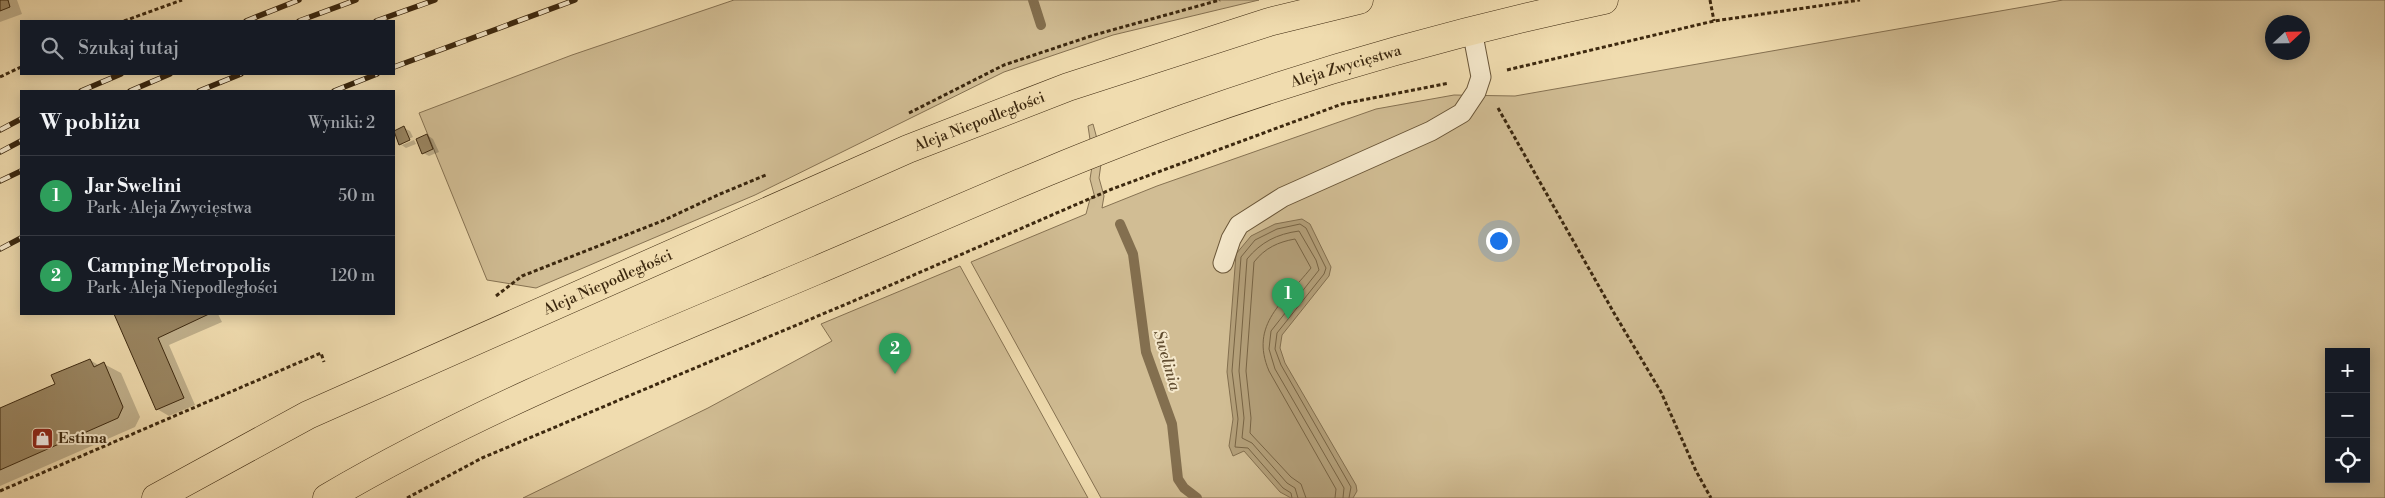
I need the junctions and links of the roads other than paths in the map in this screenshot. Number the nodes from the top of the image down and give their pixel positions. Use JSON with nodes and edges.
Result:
{"nodes":[{"id":1,"x":1359,"y":0,"type":"edge"},
{"id":2,"x":1604,"y":0,"type":"edge"},
{"id":3,"x":1472,"y":30,"type":"junction"},
{"id":4,"x":1223,"y":263,"type":"dead end"},
{"id":5,"x":156,"y":498,"type":"edge"},
{"id":6,"x":327,"y":498,"type":"edge"}],
"edges":[{"from":1,"to":5,"type":"main road","name":"Aleja Niepodległości"},
{"from":2,"to":3,"type":"main road","name":"Aleja Zwycięstwa"},
{"from":3,"to":4,"type":"lane"},
{"from":3,"to":6,"type":"main road","name":"Aleja Zwycięstwa"}]}
